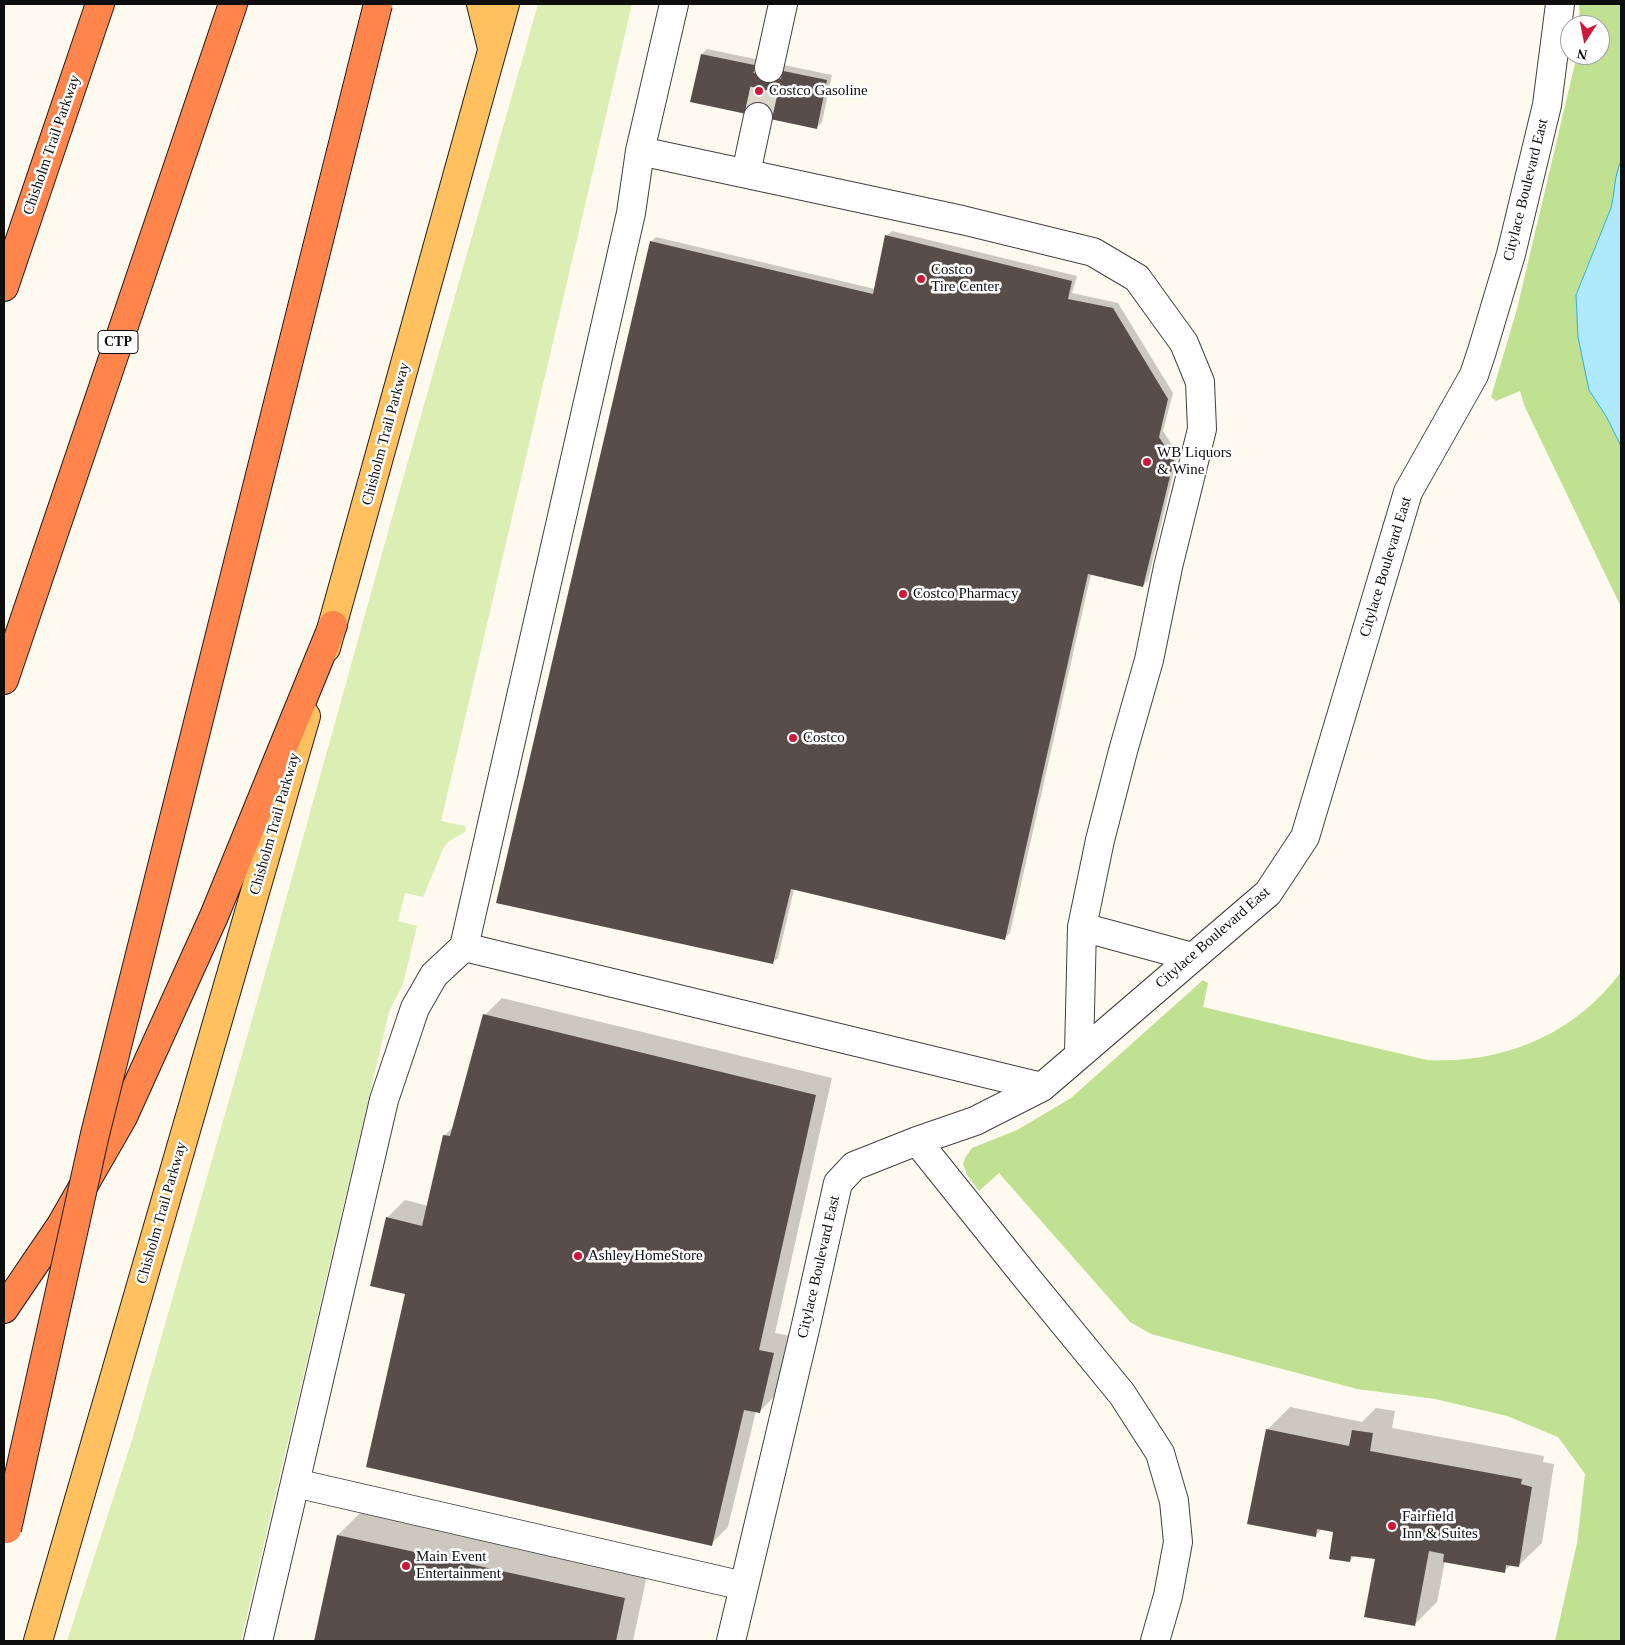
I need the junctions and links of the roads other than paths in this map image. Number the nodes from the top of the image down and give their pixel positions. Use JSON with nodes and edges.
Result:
{"nodes":[{"id":1,"x":100,"y":4,"type":"edge"},
{"id":2,"x":233,"y":4,"type":"edge"},
{"id":3,"x":378,"y":4,"type":"edge"},
{"id":4,"x":481,"y":4,"type":"edge"},
{"id":5,"x":505,"y":4,"type":"edge"},
{"id":6,"x":674,"y":4,"type":"edge"},
{"id":7,"x":783,"y":4,"type":"edge"},
{"id":8,"x":1560,"y":4,"type":"edge"},
{"id":9,"x":492,"y":49,"type":"junction"},
{"id":10,"x":769,"y":68,"type":"tunnel mouth"},
{"id":11,"x":758,"y":116,"type":"tunnel mouth"},
{"id":12,"x":640,"y":151,"type":"junction"},
{"id":13,"x":746,"y":173,"type":"junction"},
{"id":14,"x":4,"y":287,"type":"edge"},
{"id":15,"x":333,"y":625,"type":"junction"},
{"id":16,"x":4,"y":680,"type":"edge"},
{"id":17,"x":1082,"y":927,"type":"junction"},
{"id":18,"x":464,"y":947,"type":"junction"},
{"id":19,"x":1192,"y":957,"type":"junction"},
{"id":20,"x":1079,"y":1054,"type":"junction"},
{"id":21,"x":1042,"y":1086,"type":"junction"},
{"id":22,"x":917,"y":1141,"type":"junction"},
{"id":23,"x":4,"y":1309,"type":"edge"},
{"id":24,"x":295,"y":1483,"type":"junction"},
{"id":25,"x":4,"y":1540,"type":"edge"},
{"id":26,"x":744,"y":1586,"type":"junction"},
{"id":27,"x":38,"y":1641,"type":"edge"},
{"id":28,"x":258,"y":1641,"type":"edge"},
{"id":29,"x":731,"y":1641,"type":"edge"},
{"id":30,"x":1155,"y":1641,"type":"edge"}],
"edges":[{"from":1,"to":14,"type":"highway","name":"Chisholm Trail Parkway"},
{"from":2,"to":16,"type":"highway","number":"CTP"},
{"from":3,"to":25,"type":"highway","bridge":true},
{"from":4,"to":9,"type":"main road"},
{"from":5,"to":9,"type":"main road","name":"Chisholm Trail Parkway"},
{"from":6,"to":12,"type":"lane"},
{"from":7,"to":10,"type":"lane"},
{"from":8,"to":19,"type":"lane","name":"Citylace Boulevard East"},
{"from":9,"to":15,"type":"main road","name":"Chisholm Trail Parkway"},
{"from":11,"to":13,"type":"lane"},
{"from":12,"to":13,"type":"lane"},
{"from":12,"to":18,"type":"lane"},
{"from":13,"to":17,"type":"lane"},
{"from":15,"to":23,"type":"highway"},
{"from":15,"to":27,"type":"main road","name":"Chisholm Trail Parkway"},
{"from":17,"to":19,"type":"lane"},
{"from":17,"to":20,"type":"lane"},
{"from":18,"to":21,"type":"lane"},
{"from":18,"to":24,"type":"lane"},
{"from":19,"to":20,"type":"lane","name":"Citylace Boulevard East"},
{"from":20,"to":21,"type":"lane","name":"Citylace Boulevard East"},
{"from":21,"to":22,"type":"lane","name":"Citylace Boulevard East"},
{"from":22,"to":26,"type":"lane","name":"Citylace Boulevard East"},
{"from":22,"to":30,"type":"lane"},
{"from":24,"to":26,"type":"lane"},
{"from":24,"to":28,"type":"lane"},
{"from":26,"to":29,"type":"lane","name":"Citylace Boulevard East"}]}
